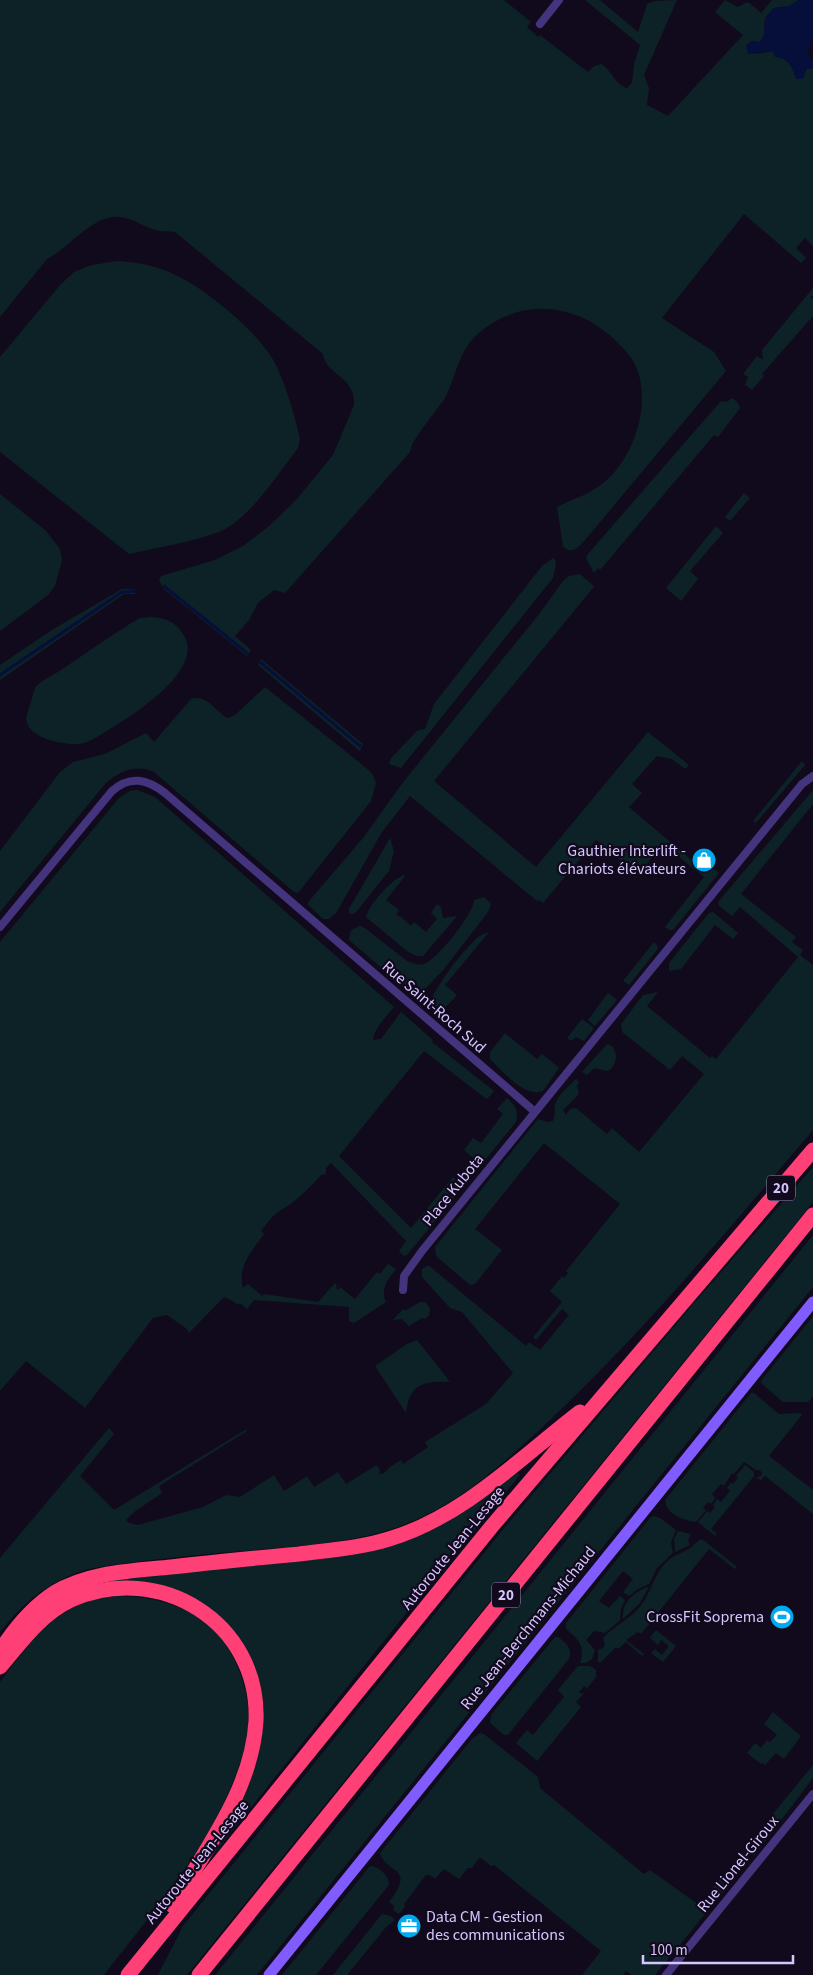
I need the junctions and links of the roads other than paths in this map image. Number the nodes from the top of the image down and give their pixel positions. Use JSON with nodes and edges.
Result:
{"nodes":[{"id":1,"x":560,"y":0,"type":"edge"},
{"id":2,"x":540,"y":24,"type":"dead end"},
{"id":3,"x":813,"y":776,"type":"edge"},
{"id":4,"x":0,"y":927,"type":"edge"},
{"id":5,"x":534,"y":1111,"type":"junction"},
{"id":6,"x":813,"y":1150,"type":"edge"},
{"id":7,"x":813,"y":1215,"type":"edge"},
{"id":8,"x":403,"y":1290,"type":"dead end"},
{"id":9,"x":813,"y":1302,"type":"edge"},
{"id":10,"x":603,"y":1394,"type":"junction"},
{"id":11,"x":0,"y":1651,"type":"edge"},
{"id":12,"x":0,"y":1667,"type":"edge"},
{"id":13,"x":813,"y":1794,"type":"edge"},
{"id":14,"x":151,"y":1946,"type":"junction"},
{"id":15,"x":128,"y":1975,"type":"edge"},
{"id":16,"x":199,"y":1975,"type":"edge"},
{"id":17,"x":269,"y":1975,"type":"edge"},
{"id":18,"x":666,"y":1975,"type":"edge"}],
"edges":[{"from":1,"to":2,"type":"street"},
{"from":3,"to":5,"type":"street"},
{"from":4,"to":5,"type":"street","name":"Rue Saint-Roch Sud"},
{"from":5,"to":8,"type":"street","name":"Place Kubota"},
{"from":6,"to":10,"type":"highway","name":"Autoroute Jean-Lesage","number":"20"},
{"from":7,"to":16,"type":"highway","number":"20"},
{"from":9,"to":17,"type":"street","name":"Rue Jean-Berchmans-Michaud"},
{"from":10,"to":11,"type":"highway"},
{"from":10,"to":14,"type":"highway","name":"Autoroute Jean-Lesage","number":"20"},
{"from":12,"to":14,"type":"highway"},
{"from":13,"to":18,"type":"street","name":"Rue Lionel-Giroux"},
{"from":14,"to":15,"type":"highway","name":"Autoroute Jean-Lesage","number":"20"}]}
